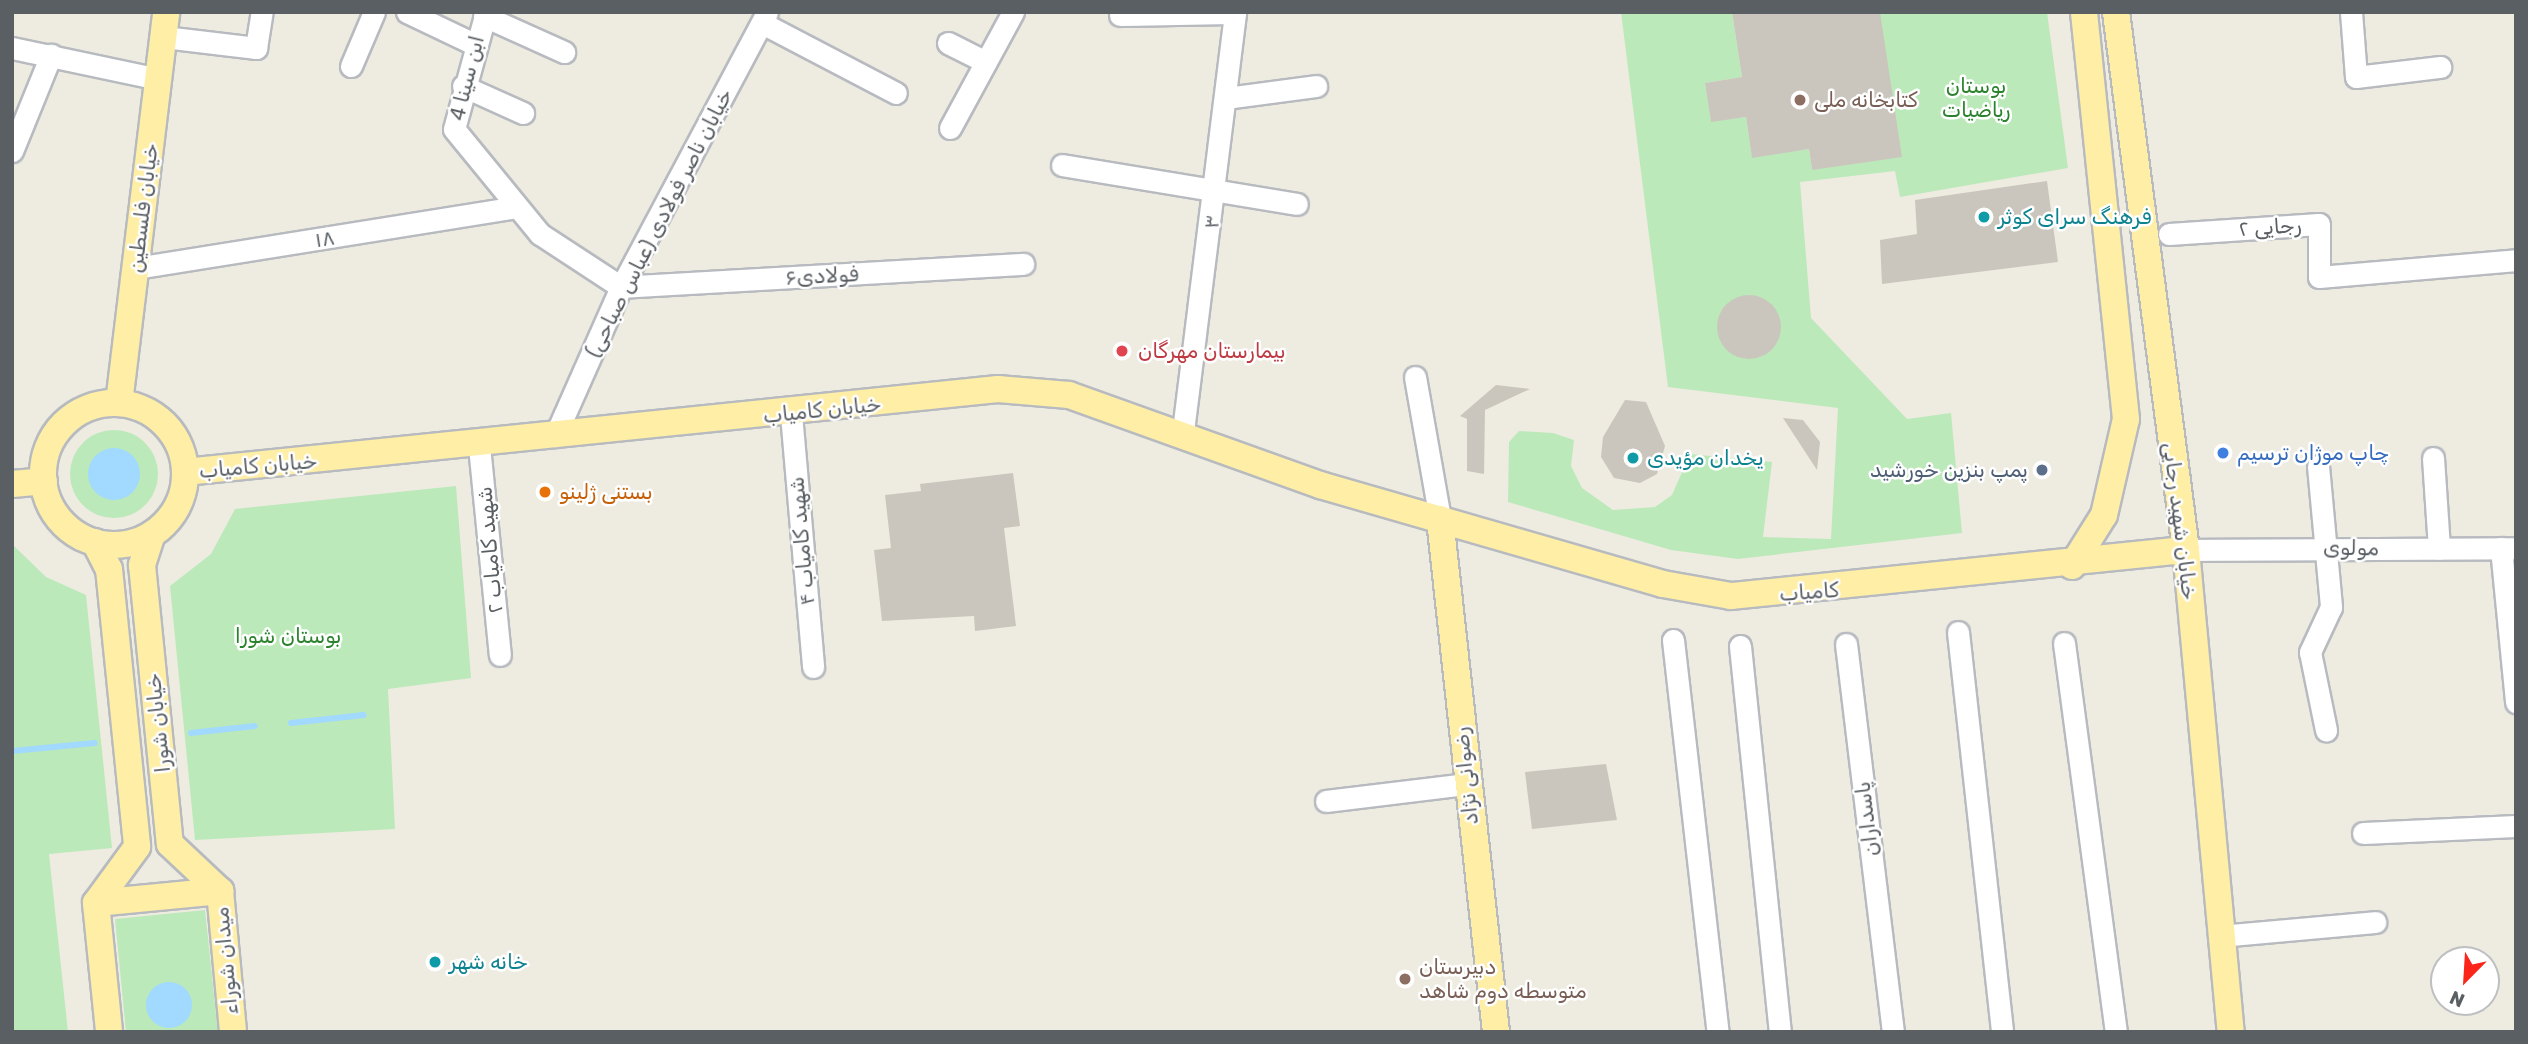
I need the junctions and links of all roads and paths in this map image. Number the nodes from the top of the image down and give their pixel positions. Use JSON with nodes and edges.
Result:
{"nodes":[{"id":1,"x":262,"y":12,"type":"edge"},
{"id":2,"x":374,"y":12,"type":"edge"},
{"id":3,"x":407,"y":12,"type":"edge"},
{"id":4,"x":1013,"y":12,"type":"edge"},
{"id":5,"x":2084,"y":12,"type":"edge"},
{"id":6,"x":2116,"y":12,"type":"edge"},
{"id":7,"x":2351,"y":12,"type":"edge"},
{"id":8,"x":1235,"y":13,"type":"edge"},
{"id":9,"x":485,"y":14,"type":"edge"},
{"id":10,"x":1120,"y":15,"type":"dead end"},
{"id":11,"x":765,"y":17,"type":"edge"},
{"id":12,"x":165,"y":25,"type":"edge"},
{"id":13,"x":472,"y":43,"type":"junction"},
{"id":14,"x":948,"y":43,"type":"dead end"},
{"id":15,"x":12,"y":48,"type":"edge"},
{"id":16,"x":564,"y":52,"type":"dead end"},
{"id":17,"x":51,"y":55,"type":"junction"},
{"id":18,"x":986,"y":62,"type":"junction"},
{"id":19,"x":351,"y":66,"type":"dead end"},
{"id":20,"x":2440,"y":67,"type":"dead end"},
{"id":21,"x":159,"y":79,"type":"junction"},
{"id":22,"x":463,"y":86,"type":"junction"},
{"id":23,"x":1316,"y":86,"type":"dead end"},
{"id":24,"x":896,"y":93,"type":"dead end"},
{"id":25,"x":1226,"y":98,"type":"junction"},
{"id":26,"x":523,"y":113,"type":"dead end"},
{"id":27,"x":950,"y":128,"type":"dead end"},
{"id":28,"x":12,"y":151,"type":"edge"},
{"id":29,"x":1062,"y":165,"type":"dead end"},
{"id":30,"x":1216,"y":191,"type":"junction"},
{"id":31,"x":1297,"y":204,"type":"dead end"},
{"id":32,"x":514,"y":208,"type":"junction"},
{"id":33,"x":2169,"y":234,"type":"dead end"},
{"id":34,"x":2516,"y":260,"type":"edge"},
{"id":35,"x":1023,"y":264,"type":"dead end"},
{"id":36,"x":136,"y":268,"type":"junction"},
{"id":37,"x":621,"y":288,"type":"junction"},
{"id":38,"x":1415,"y":377,"type":"dead end"},
{"id":39,"x":119,"y":403,"type":"junction"},
{"id":40,"x":791,"y":414,"type":"junction"},
{"id":41,"x":1183,"y":431,"type":"junction"},
{"id":42,"x":555,"y":436,"type":"junction"},
{"id":43,"x":480,"y":446,"type":"junction"},
{"id":44,"x":2433,"y":458,"type":"dead end"},
{"id":45,"x":2318,"y":466,"type":"dead end"},
{"id":46,"x":185,"y":472,"type":"junction"},
{"id":47,"x":44,"y":481,"type":"junction"},
{"id":48,"x":12,"y":484,"type":"edge"},
{"id":49,"x":1440,"y":519,"type":"junction"},
{"id":50,"x":152,"y":534,"type":"junction"},
{"id":51,"x":95,"y":542,"type":"junction"},
{"id":52,"x":2325,"y":547,"type":"junction"},
{"id":53,"x":2508,"y":548,"type":"edge"},
{"id":54,"x":2439,"y":550,"type":"junction"},
{"id":55,"x":2186,"y":551,"type":"junction"},
{"id":56,"x":2072,"y":566,"type":"junction"},
{"id":57,"x":1958,"y":632,"type":"dead end"},
{"id":58,"x":1673,"y":640,"type":"dead end"},
{"id":59,"x":2064,"y":643,"type":"dead end"},
{"id":60,"x":1846,"y":644,"type":"dead end"},
{"id":61,"x":1740,"y":646,"type":"dead end"},
{"id":62,"x":500,"y":655,"type":"dead end"},
{"id":63,"x":813,"y":667,"type":"dead end"},
{"id":64,"x":2516,"y":702,"type":"edge"},
{"id":65,"x":2326,"y":730,"type":"dead end"},
{"id":66,"x":1467,"y":784,"type":"junction"},
{"id":67,"x":1326,"y":801,"type":"dead end"},
{"id":68,"x":2516,"y":826,"type":"edge"},
{"id":69,"x":2364,"y":833,"type":"dead end"},
{"id":70,"x":220,"y":891,"type":"junction"},
{"id":71,"x":96,"y":903,"type":"junction"},
{"id":72,"x":2375,"y":922,"type":"dead end"},
{"id":73,"x":2219,"y":936,"type":"junction"},
{"id":74,"x":109,"y":1032,"type":"edge"},
{"id":75,"x":233,"y":1032,"type":"edge"},
{"id":76,"x":1496,"y":1032,"type":"edge"},
{"id":77,"x":1718,"y":1032,"type":"edge"},
{"id":78,"x":1780,"y":1032,"type":"edge"},
{"id":79,"x":1893,"y":1032,"type":"edge"},
{"id":80,"x":2002,"y":1032,"type":"edge"},
{"id":81,"x":2116,"y":1032,"type":"edge"},
{"id":82,"x":2231,"y":1032,"type":"edge"}],
"edges":[{"from":1,"to":12,"type":"street"},
{"from":2,"to":19,"type":"street"},
{"from":3,"to":13,"type":"street"},
{"from":4,"to":18,"type":"street"},
{"from":5,"to":56,"type":"main road"},
{"from":6,"to":55,"type":"main road","name":"خیابان شهید رجایی"},
{"from":7,"to":20,"type":"street"},
{"from":8,"to":10,"type":"street"},
{"from":8,"to":25,"type":"street","name":"۳"},
{"from":9,"to":13,"type":"street","name":"ابن سینا 4"},
{"from":9,"to":16,"type":"street"},
{"from":11,"to":24,"type":"street"},
{"from":11,"to":37,"type":"street","name":"خیابان ناصر فولادی (عباس صباحی)"},
{"from":12,"to":21,"type":"main road","name":"خیابان فلسطین"},
{"from":13,"to":22,"type":"street","name":"ابن سینا 4"},
{"from":14,"to":18,"type":"street"},
{"from":15,"to":17,"type":"street"},
{"from":17,"to":21,"type":"street"},
{"from":17,"to":28,"type":"street"},
{"from":18,"to":27,"type":"street"},
{"from":21,"to":36,"type":"main road","name":"خیابان فلسطین"},
{"from":22,"to":26,"type":"street"},
{"from":22,"to":32,"type":"street","name":"ابن سینا 4"},
{"from":23,"to":25,"type":"street"},
{"from":25,"to":30,"type":"street","name":"۳"},
{"from":29,"to":30,"type":"street"},
{"from":30,"to":31,"type":"street"},
{"from":30,"to":41,"type":"street","name":"۳"},
{"from":32,"to":36,"type":"street","name":"۱۸"},
{"from":32,"to":37,"type":"street","name":"ابن سینا 4"},
{"from":33,"to":34,"type":"street","name":"رجایی ۲"},
{"from":35,"to":37,"type":"street","name":"فولادی۶"},
{"from":36,"to":39,"type":"main road","name":"خیابان فلسطین"},
{"from":37,"to":42,"type":"street","name":"خیابان ناصر فولادی (عباس صباحی)"},
{"from":38,"to":49,"type":"street"},
{"from":39,"to":46,"type":"main road"},
{"from":39,"to":47,"type":"main road"},
{"from":40,"to":41,"type":"main road","name":"خیابان کامیاب"},
{"from":40,"to":42,"type":"main road","name":"خیابان کامیاب"},
{"from":40,"to":63,"type":"street","name":"شهید کامیاب ۴"},
{"from":41,"to":49,"type":"main road","name":"خیابان کامیاب"},
{"from":42,"to":43,"type":"main road","name":"خیابان کامیاب"},
{"from":43,"to":46,"type":"main road","name":"خیابان کامیاب"},
{"from":43,"to":62,"type":"street","name":"شهید کامیاب ۲"},
{"from":44,"to":54,"type":"street"},
{"from":45,"to":52,"type":"street"},
{"from":46,"to":50,"type":"main road"},
{"from":47,"to":48,"type":"main road"},
{"from":47,"to":51,"type":"main road"},
{"from":49,"to":56,"type":"main road","name":"کامیاب"},
{"from":49,"to":66,"type":"main road","name":"رضوانی نژاد"},
{"from":50,"to":51,"type":"main road"},
{"from":50,"to":70,"type":"main road","name":"خیابان شورا"},
{"from":51,"to":71,"type":"main road","name":"خیابان شورا"},
{"from":52,"to":54,"type":"street","name":"مولوی"},
{"from":52,"to":55,"type":"street","name":"مولوی"},
{"from":52,"to":65,"type":"street"},
{"from":53,"to":54,"type":"street","name":"مولوی"},
{"from":53,"to":64,"type":"street"},
{"from":55,"to":56,"type":"main road","name":"کامیاب"},
{"from":55,"to":73,"type":"main road","name":"خیابان شهید رجایی"},
{"from":57,"to":80,"type":"street"},
{"from":58,"to":77,"type":"street"},
{"from":59,"to":81,"type":"street"},
{"from":60,"to":79,"type":"street","name":"پاسداران"},
{"from":61,"to":78,"type":"street"},
{"from":66,"to":67,"type":"street"},
{"from":66,"to":76,"type":"main road","name":"رضوانی نژاد"},
{"from":68,"to":69,"type":"street"},
{"from":70,"to":71,"type":"main road","name":"میدان شوراء"},
{"from":70,"to":75,"type":"main road","name":"میدان شوراء"},
{"from":71,"to":74,"type":"main road"},
{"from":72,"to":73,"type":"street"},
{"from":73,"to":82,"type":"main road","name":"خیابان شهید رجایی"}]}
